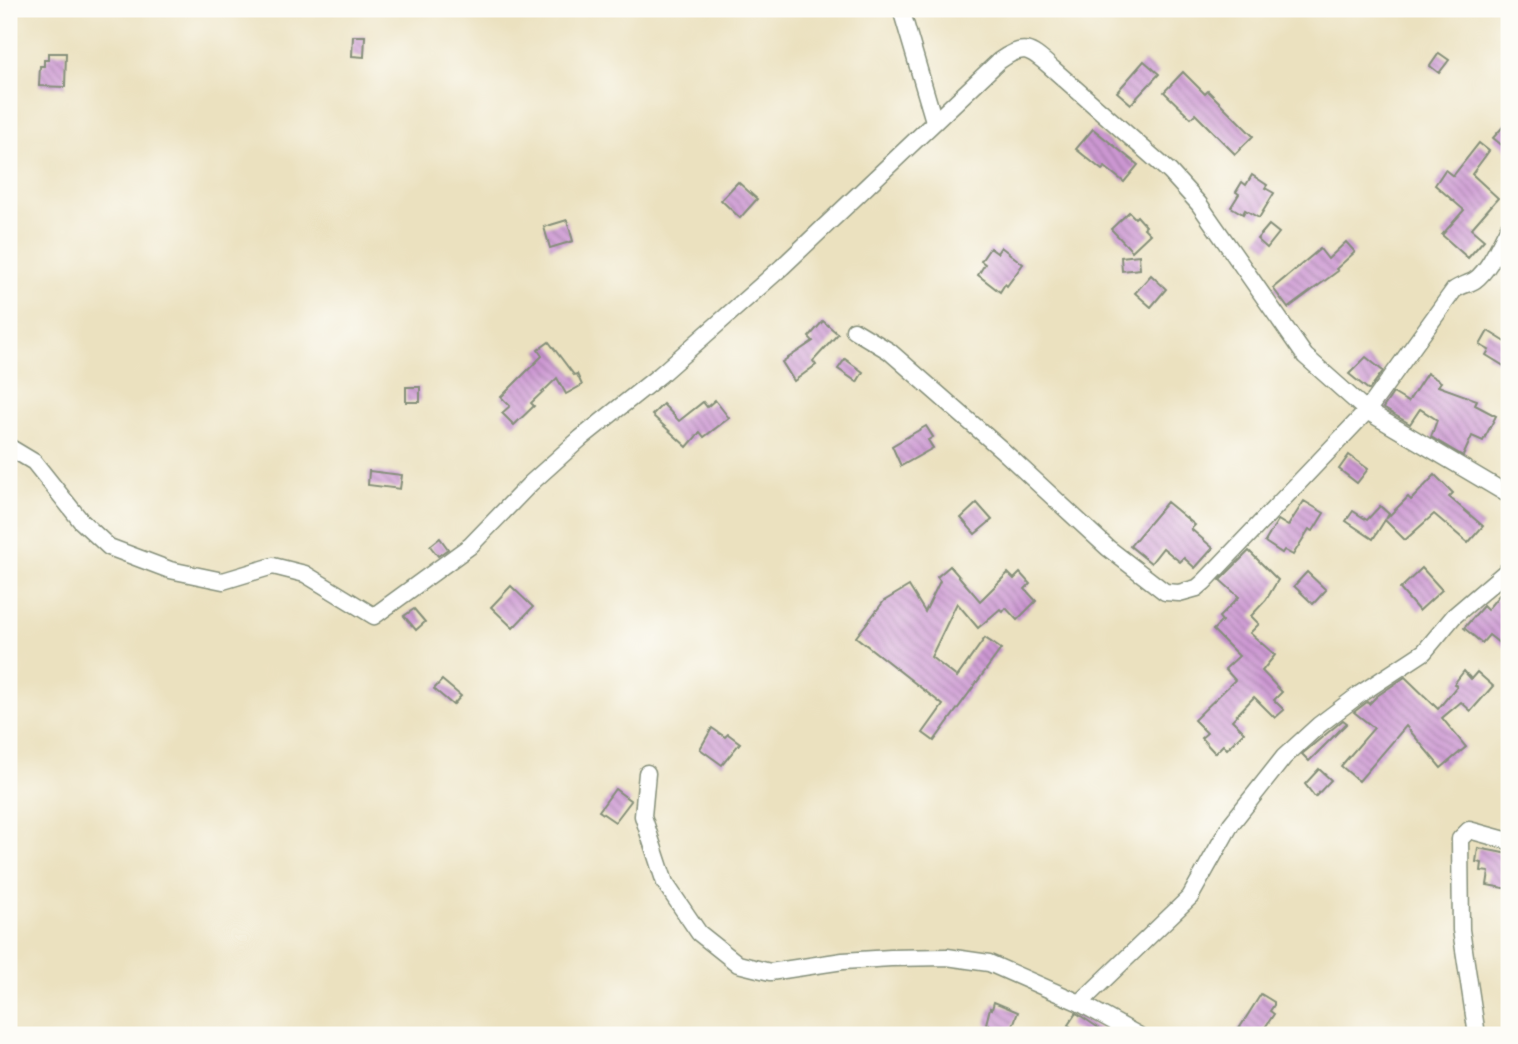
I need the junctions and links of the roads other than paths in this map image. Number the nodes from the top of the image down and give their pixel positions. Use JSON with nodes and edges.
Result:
{"nodes":[{"id":1,"x":901,"y":9,"type":"edge"},
{"id":2,"x":934,"y":121,"type":"junction"},
{"id":3,"x":1509,"y":227,"type":"edge"},
{"id":4,"x":855,"y":330,"type":"dead end"},
{"id":5,"x":1367,"y":411,"type":"junction"},
{"id":6,"x":9,"y":447,"type":"edge"},
{"id":7,"x":1509,"y":495,"type":"edge"},
{"id":8,"x":1509,"y":569,"type":"edge"},
{"id":9,"x":647,"y":773,"type":"dead end"},
{"id":10,"x":1509,"y":841,"type":"edge"},
{"id":11,"x":1080,"y":1003,"type":"junction"},
{"id":12,"x":1138,"y":1035,"type":"edge"},
{"id":13,"x":1477,"y":1035,"type":"edge"}],
"edges":[{"from":1,"to":2,"type":"street"},
{"from":2,"to":5,"type":"street"},
{"from":2,"to":6,"type":"street"},
{"from":3,"to":5,"type":"street"},
{"from":4,"to":5,"type":"street"},
{"from":5,"to":7,"type":"street"},
{"from":8,"to":11,"type":"street"},
{"from":9,"to":11,"type":"street"},
{"from":10,"to":13,"type":"street"},
{"from":11,"to":12,"type":"street"}]}
